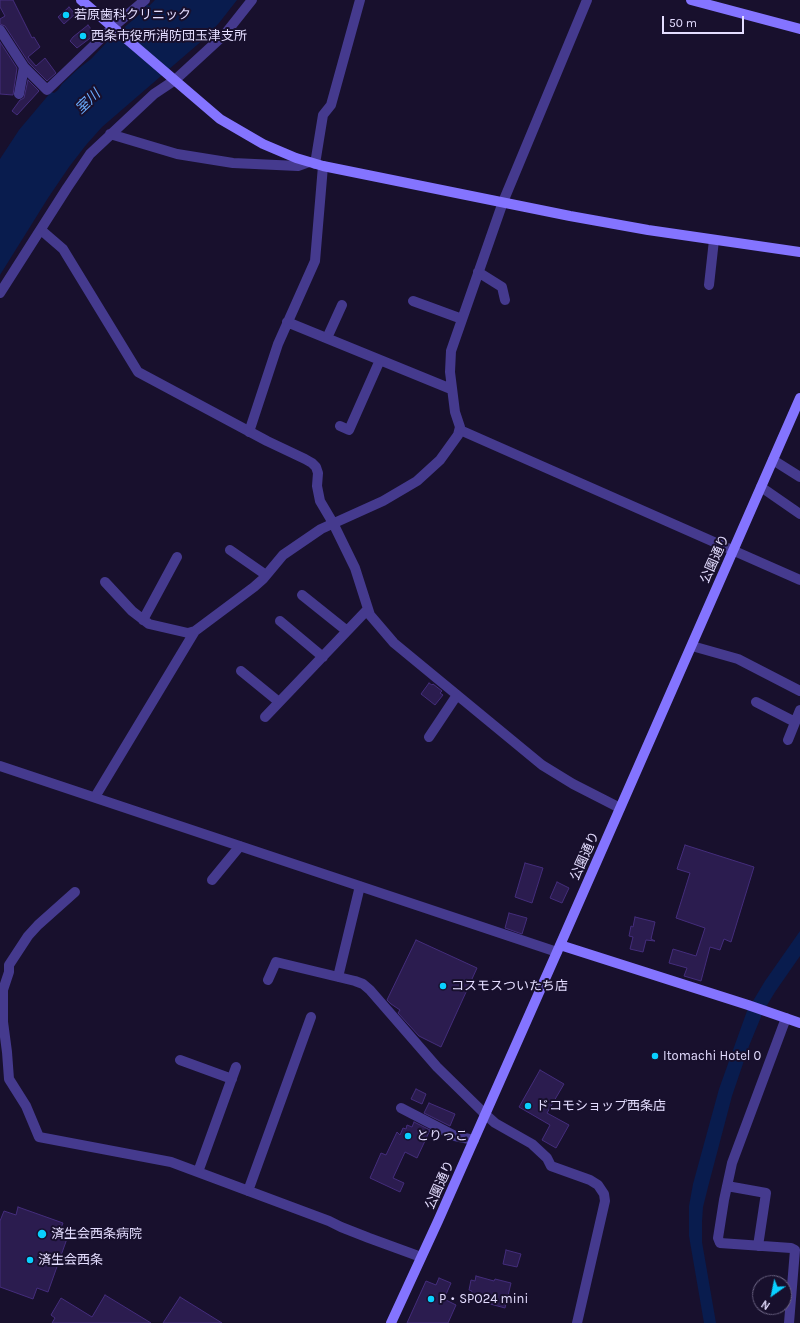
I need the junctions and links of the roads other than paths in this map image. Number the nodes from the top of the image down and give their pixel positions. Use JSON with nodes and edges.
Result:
{"nodes":[{"id":1,"x":81,"y":0,"type":"edge"},
{"id":2,"x":252,"y":0,"type":"edge"},
{"id":3,"x":360,"y":0,"type":"edge"},
{"id":4,"x":587,"y":0,"type":"edge"},
{"id":5,"x":691,"y":0,"type":"edge"},
{"id":6,"x":144,"y":1,"type":"edge"},
{"id":7,"x":115,"y":29,"type":"junction"},
{"id":8,"x":800,"y":29,"type":"edge"},
{"id":9,"x":0,"y":30,"type":"edge"},
{"id":10,"x":24,"y":67,"type":"junction"},
{"id":11,"x":171,"y":77,"type":"junction"},
{"id":12,"x":19,"y":94,"type":"dead end"},
{"id":13,"x":110,"y":134,"type":"junction"},
{"id":14,"x":316,"y":164,"type":"junction"},
{"id":15,"x":503,"y":202,"type":"junction"},
{"id":16,"x":41,"y":230,"type":"junction"},
{"id":17,"x":714,"y":240,"type":"junction"},
{"id":18,"x":800,"y":252,"type":"edge"},
{"id":19,"x":478,"y":272,"type":"junction"},
{"id":20,"x":709,"y":285,"type":"dead end"},
{"id":21,"x":0,"y":293,"type":"edge"},
{"id":22,"x":505,"y":300,"type":"dead end"},
{"id":23,"x":413,"y":301,"type":"dead end"},
{"id":24,"x":342,"y":305,"type":"dead end"},
{"id":25,"x":462,"y":319,"type":"junction"},
{"id":26,"x":287,"y":322,"type":"junction"},
{"id":27,"x":327,"y":338,"type":"junction"},
{"id":28,"x":380,"y":360,"type":"junction"},
{"id":29,"x":451,"y":389,"type":"junction"},
{"id":30,"x":800,"y":398,"type":"edge"},
{"id":31,"x":340,"y":426,"type":"dead end"},
{"id":32,"x":460,"y":430,"type":"junction"},
{"id":33,"x":249,"y":432,"type":"junction"},
{"id":34,"x":773,"y":460,"type":"junction"},
{"id":35,"x":800,"y":477,"type":"edge"},
{"id":36,"x":761,"y":487,"type":"junction"},
{"id":37,"x":800,"y":514,"type":"edge"},
{"id":38,"x":333,"y":523,"type":"junction"},
{"id":39,"x":230,"y":550,"type":"dead end"},
{"id":40,"x":733,"y":551,"type":"junction"},
{"id":41,"x":177,"y":557,"type":"dead end"},
{"id":42,"x":266,"y":575,"type":"junction"},
{"id":43,"x":800,"y":580,"type":"edge"},
{"id":44,"x":105,"y":582,"type":"dead end"},
{"id":45,"x":302,"y":595,"type":"dead end"},
{"id":46,"x":368,"y":609,"type":"junction"},
{"id":47,"x":142,"y":620,"type":"junction"},
{"id":48,"x":280,"y":621,"type":"dead end"},
{"id":49,"x":195,"y":631,"type":"junction"},
{"id":50,"x":347,"y":631,"type":"junction"},
{"id":51,"x":692,"y":646,"type":"junction"},
{"id":52,"x":322,"y":657,"type":"junction"},
{"id":53,"x":241,"y":671,"type":"dead end"},
{"id":54,"x":800,"y":690,"type":"edge"},
{"id":55,"x":457,"y":695,"type":"junction"},
{"id":56,"x":279,"y":702,"type":"junction"},
{"id":57,"x":756,"y":702,"type":"dead end"},
{"id":58,"x":800,"y":710,"type":"edge"},
{"id":59,"x":265,"y":717,"type":"dead end"},
{"id":60,"x":795,"y":722,"type":"junction"},
{"id":61,"x":429,"y":737,"type":"dead end"},
{"id":62,"x":788,"y":740,"type":"dead end"},
{"id":63,"x":0,"y":766,"type":"edge"},
{"id":64,"x":95,"y":797,"type":"junction"},
{"id":65,"x":620,"y":808,"type":"junction"},
{"id":66,"x":240,"y":846,"type":"junction"},
{"id":67,"x":212,"y":880,"type":"dead end"},
{"id":68,"x":360,"y":886,"type":"junction"},
{"id":69,"x":75,"y":892,"type":"dead end"},
{"id":70,"x":559,"y":949,"type":"junction"},
{"id":71,"x":5,"y":965,"type":"edge"},
{"id":72,"x":338,"y":977,"type":"junction"},
{"id":73,"x":268,"y":980,"type":"dead end"},
{"id":74,"x":311,"y":1017,"type":"dead end"},
{"id":75,"x":786,"y":1018,"type":"junction"},
{"id":76,"x":800,"y":1023,"type":"edge"},
{"id":77,"x":180,"y":1060,"type":"dead end"},
{"id":78,"x":236,"y":1067,"type":"dead end"},
{"id":79,"x":232,"y":1078,"type":"junction"},
{"id":80,"x":401,"y":1108,"type":"dead end"},
{"id":81,"x":485,"y":1114,"type":"junction"},
{"id":82,"x":474,"y":1140,"type":"junction"},
{"id":83,"x":198,"y":1172,"type":"junction"},
{"id":84,"x":727,"y":1186,"type":"junction"},
{"id":85,"x":248,"y":1191,"type":"junction"},
{"id":86,"x":758,"y":1246,"type":"junction"},
{"id":87,"x":795,"y":1248,"type":"edge"},
{"id":88,"x":421,"y":1257,"type":"junction"},
{"id":89,"x":391,"y":1323,"type":"edge"},
{"id":90,"x":576,"y":1323,"type":"edge"},
{"id":91,"x":789,"y":1323,"type":"edge"}],
"edges":[{"from":1,"to":7,"type":"street"},
{"from":2,"to":11,"type":"street"},
{"from":3,"to":14,"type":"street"},
{"from":4,"to":15,"type":"street"},
{"from":5,"to":8,"type":"street"},
{"from":6,"to":7,"type":"street"},
{"from":7,"to":10,"type":"street"},
{"from":7,"to":11,"type":"street"},
{"from":9,"to":10,"type":"street"},
{"from":10,"to":12,"type":"street"},
{"from":11,"to":13,"type":"street"},
{"from":11,"to":14,"type":"street"},
{"from":13,"to":14,"type":"street"},
{"from":13,"to":16,"type":"street"},
{"from":14,"to":15,"type":"street"},
{"from":14,"to":26,"type":"street"},
{"from":15,"to":17,"type":"street"},
{"from":15,"to":19,"type":"street"},
{"from":16,"to":21,"type":"street"},
{"from":16,"to":33,"type":"street"},
{"from":17,"to":18,"type":"street"},
{"from":17,"to":20,"type":"street"},
{"from":19,"to":22,"type":"street"},
{"from":19,"to":25,"type":"street"},
{"from":23,"to":25,"type":"street"},
{"from":24,"to":27,"type":"street"},
{"from":25,"to":29,"type":"street"},
{"from":26,"to":27,"type":"street"},
{"from":26,"to":33,"type":"street"},
{"from":27,"to":28,"type":"street"},
{"from":28,"to":29,"type":"street"},
{"from":28,"to":31,"type":"street"},
{"from":29,"to":32,"type":"street"},
{"from":30,"to":34,"type":"street","name":"公園通り"},
{"from":32,"to":38,"type":"street"},
{"from":32,"to":40,"type":"street"},
{"from":33,"to":38,"type":"street"},
{"from":34,"to":35,"type":"street"},
{"from":34,"to":36,"type":"street","name":"公園通り"},
{"from":36,"to":37,"type":"street"},
{"from":36,"to":40,"type":"street","name":"公園通り"},
{"from":38,"to":42,"type":"street"},
{"from":38,"to":46,"type":"street"},
{"from":39,"to":42,"type":"street"},
{"from":40,"to":43,"type":"street"},
{"from":40,"to":51,"type":"street","name":"公園通り"},
{"from":41,"to":47,"type":"street"},
{"from":42,"to":49,"type":"street"},
{"from":44,"to":47,"type":"street"},
{"from":45,"to":50,"type":"street"},
{"from":46,"to":50,"type":"street"},
{"from":46,"to":55,"type":"street"},
{"from":47,"to":49,"type":"street"},
{"from":48,"to":52,"type":"street"},
{"from":49,"to":64,"type":"street"},
{"from":50,"to":52,"type":"street"},
{"from":51,"to":54,"type":"street"},
{"from":51,"to":65,"type":"street","name":"公園通り"},
{"from":52,"to":56,"type":"street"},
{"from":53,"to":56,"type":"street"},
{"from":55,"to":61,"type":"street"},
{"from":55,"to":65,"type":"street"},
{"from":56,"to":59,"type":"street"},
{"from":57,"to":60,"type":"street"},
{"from":58,"to":60,"type":"street"},
{"from":60,"to":62,"type":"street"},
{"from":63,"to":64,"type":"street"},
{"from":64,"to":66,"type":"street"},
{"from":65,"to":70,"type":"street","name":"公園通り"},
{"from":66,"to":67,"type":"street"},
{"from":66,"to":68,"type":"street"},
{"from":68,"to":70,"type":"street"},
{"from":68,"to":72,"type":"street"},
{"from":69,"to":71,"type":"street"},
{"from":70,"to":75,"type":"street"},
{"from":70,"to":81,"type":"street","name":"公園通り"},
{"from":71,"to":83,"type":"street"},
{"from":72,"to":73,"type":"street"},
{"from":72,"to":81,"type":"street"},
{"from":74,"to":85,"type":"street"},
{"from":75,"to":76,"type":"street"},
{"from":75,"to":84,"type":"street"},
{"from":77,"to":79,"type":"street"},
{"from":78,"to":79,"type":"street"},
{"from":79,"to":83,"type":"street"},
{"from":80,"to":82,"type":"street"},
{"from":81,"to":82,"type":"street","name":"公園通り"},
{"from":81,"to":90,"type":"street"},
{"from":82,"to":88,"type":"street","name":"公園通り"},
{"from":83,"to":85,"type":"street"},
{"from":84,"to":86,"type":"street"},
{"from":84,"to":86,"type":"street"},
{"from":85,"to":88,"type":"street"},
{"from":86,"to":87,"type":"street"},
{"from":87,"to":91,"type":"street"},
{"from":88,"to":89,"type":"street","name":"公園通り"}]}
